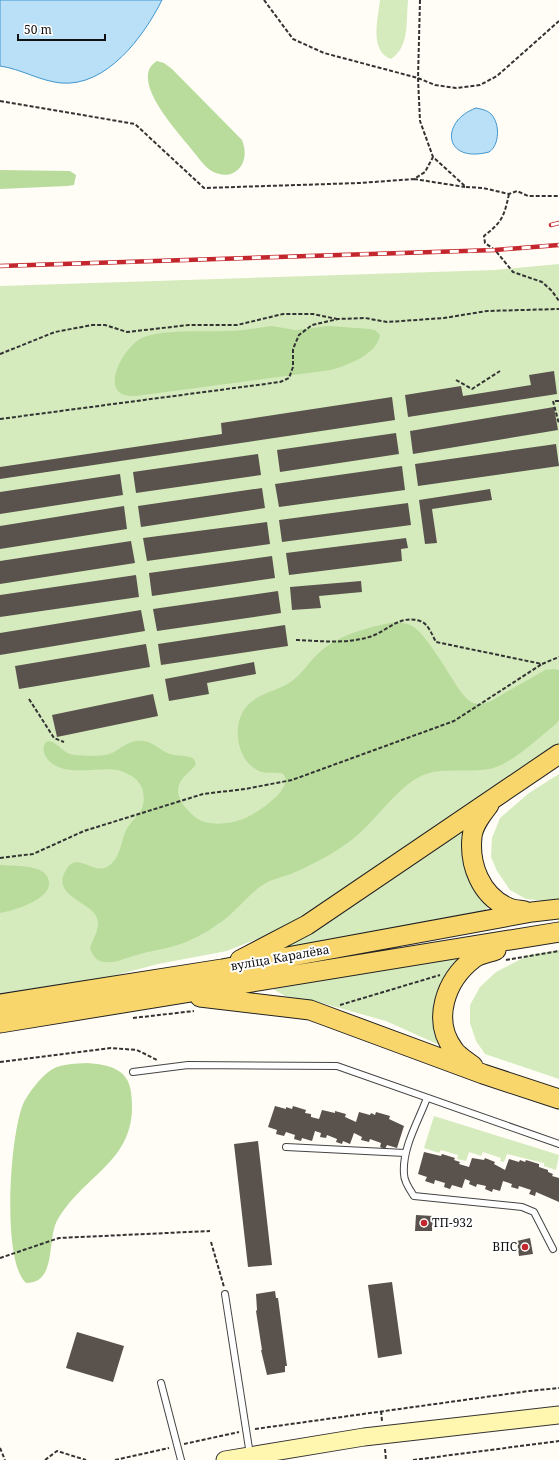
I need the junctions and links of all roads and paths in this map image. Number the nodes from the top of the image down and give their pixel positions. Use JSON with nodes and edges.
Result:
{"nodes":[{"id":1,"x":264,"y":0,"type":"edge"},
{"id":2,"x":420,"y":0,"type":"edge"},
{"id":3,"x":559,"y":21,"type":"edge"},
{"id":4,"x":418,"y":78,"type":"junction"},
{"id":5,"x":0,"y":101,"type":"edge"},
{"id":6,"x":433,"y":157,"type":"junction"},
{"id":7,"x":414,"y":179,"type":"junction"},
{"id":8,"x":466,"y":187,"type":"junction"},
{"id":9,"x":509,"y":194,"type":"junction"},
{"id":10,"x":559,"y":196,"type":"edge"},
{"id":11,"x":559,"y":301,"type":"edge"},
{"id":12,"x":559,"y":309,"type":"edge"},
{"id":13,"x":338,"y":319,"type":"junction"},
{"id":14,"x":0,"y":354,"type":"edge"},
{"id":15,"x":500,"y":371,"type":"dead end"},
{"id":16,"x":456,"y":380,"type":"dead end"},
{"id":17,"x":559,"y":401,"type":"edge"},
{"id":18,"x":0,"y":419,"type":"edge"},
{"id":19,"x":559,"y":424,"type":"edge"},
{"id":20,"x":296,"y":640,"type":"dead end"},
{"id":21,"x":559,"y":657,"type":"edge"},
{"id":22,"x":542,"y":664,"type":"junction"},
{"id":23,"x":29,"y":699,"type":"dead end"},
{"id":24,"x":64,"y":742,"type":"dead end"},
{"id":25,"x":559,"y":754,"type":"edge"},
{"id":26,"x":494,"y":798,"type":"junction"},
{"id":27,"x":0,"y":858,"type":"edge"},
{"id":28,"x":559,"y":908,"type":"edge"},
{"id":29,"x":532,"y":912,"type":"junction"},
{"id":30,"x":559,"y":932,"type":"edge"},
{"id":31,"x":539,"y":936,"type":"junction"},
{"id":32,"x":222,"y":969,"type":"junction"},
{"id":33,"x":176,"y":995,"type":"junction"},
{"id":34,"x":0,"y":1004,"type":"edge"},
{"id":35,"x":199,"y":1011,"type":"dead end"},
{"id":36,"x":127,"y":1018,"type":"dead end"},
{"id":37,"x":0,"y":1023,"type":"edge"},
{"id":38,"x":0,"y":1062,"type":"edge"},
{"id":39,"x":170,"y":1067,"type":"junction"},
{"id":40,"x":133,"y":1072,"type":"dead end"},
{"id":41,"x":483,"y":1074,"type":"junction"},
{"id":42,"x":427,"y":1098,"type":"junction"},
{"id":43,"x":559,"y":1099,"type":"edge"},
{"id":44,"x":559,"y":1144,"type":"edge"},
{"id":45,"x":286,"y":1147,"type":"dead end"},
{"id":46,"x":405,"y":1153,"type":"junction"},
{"id":47,"x":210,"y":1231,"type":"dead end"},
{"id":48,"x":211,"y":1242,"type":"dead end"},
{"id":49,"x":553,"y":1249,"type":"dead end"},
{"id":50,"x":0,"y":1258,"type":"edge"},
{"id":51,"x":226,"y":1294,"type":"joint"},
{"id":52,"x":161,"y":1383,"type":"dead end"},
{"id":53,"x":559,"y":1388,"type":"edge"},
{"id":54,"x":559,"y":1415,"type":"edge"},
{"id":55,"x":248,"y":1430,"type":"junction"},
{"id":56,"x":559,"y":1441,"type":"edge"},
{"id":57,"x":177,"y":1446,"type":"junction"},
{"id":58,"x":0,"y":1448,"type":"edge"},
{"id":59,"x":250,"y":1455,"type":"junction"},
{"id":60,"x":5,"y":1460,"type":"edge"},
{"id":61,"x":45,"y":1460,"type":"edge"},
{"id":62,"x":86,"y":1460,"type":"edge"},
{"id":63,"x":115,"y":1460,"type":"edge"},
{"id":64,"x":181,"y":1460,"type":"edge"},
{"id":65,"x":225,"y":1460,"type":"edge"},
{"id":66,"x":414,"y":1460,"type":"edge"}],
"edges":[{"from":1,"to":4,"type":"path"},
{"from":2,"to":4,"type":"path"},
{"from":3,"to":4,"type":"path"},
{"from":4,"to":6,"type":"path"},
{"from":5,"to":7,"type":"path"},
{"from":6,"to":7,"type":"path"},
{"from":6,"to":8,"type":"path"},
{"from":7,"to":8,"type":"path"},
{"from":8,"to":9,"type":"path"},
{"from":9,"to":10,"type":"path"},
{"from":9,"to":11,"type":"path"},
{"from":12,"to":13,"type":"path"},
{"from":13,"to":14,"type":"path"},
{"from":13,"to":18,"type":"path"},
{"from":15,"to":16,"type":"path"},
{"from":17,"to":19,"type":"path"},
{"from":20,"to":22,"type":"path"},
{"from":21,"to":22,"type":"path"},
{"from":22,"to":27,"type":"path"},
{"from":23,"to":24,"type":"path"},
{"from":25,"to":26,"type":"main road"},
{"from":26,"to":29,"type":"main road"},
{"from":26,"to":32,"type":"main road"},
{"from":28,"to":29,"type":"main road","name":"вуліца Каралёва"},
{"from":29,"to":32,"type":"main road","name":"вуліца Каралёва"},
{"from":30,"to":31,"type":"main road","name":"вуліца Каралёва"},
{"from":31,"to":33,"type":"main road","name":"вуліца Каралёва"},
{"from":31,"to":41,"type":"main road"},
{"from":32,"to":34,"type":"main road","name":"вуліца Каралёва"},
{"from":33,"to":37,"type":"main road","name":"вуліца Каралёва"},
{"from":33,"to":41,"type":"main road"},
{"from":35,"to":36,"type":"path"},
{"from":38,"to":39,"type":"path"},
{"from":39,"to":40,"type":"lane"},
{"from":39,"to":42,"type":"lane"},
{"from":41,"to":43,"type":"main road"},
{"from":42,"to":44,"type":"lane"},
{"from":42,"to":46,"type":"lane"},
{"from":45,"to":46,"type":"lane"},
{"from":46,"to":49,"type":"lane"},
{"from":47,"to":50,"type":"path"},
{"from":48,"to":51,"type":"path"},
{"from":51,"to":55,"type":"lane"},
{"from":52,"to":57,"type":"lane"},
{"from":53,"to":55,"type":"path"},
{"from":54,"to":59,"type":"street"},
{"from":55,"to":57,"type":"path"},
{"from":55,"to":59,"type":"lane"},
{"from":56,"to":66,"type":"path"},
{"from":57,"to":63,"type":"path"},
{"from":57,"to":64,"type":"lane"},
{"from":58,"to":60,"type":"path"},
{"from":59,"to":65,"type":"street"},
{"from":61,"to":62,"type":"path"}]}
